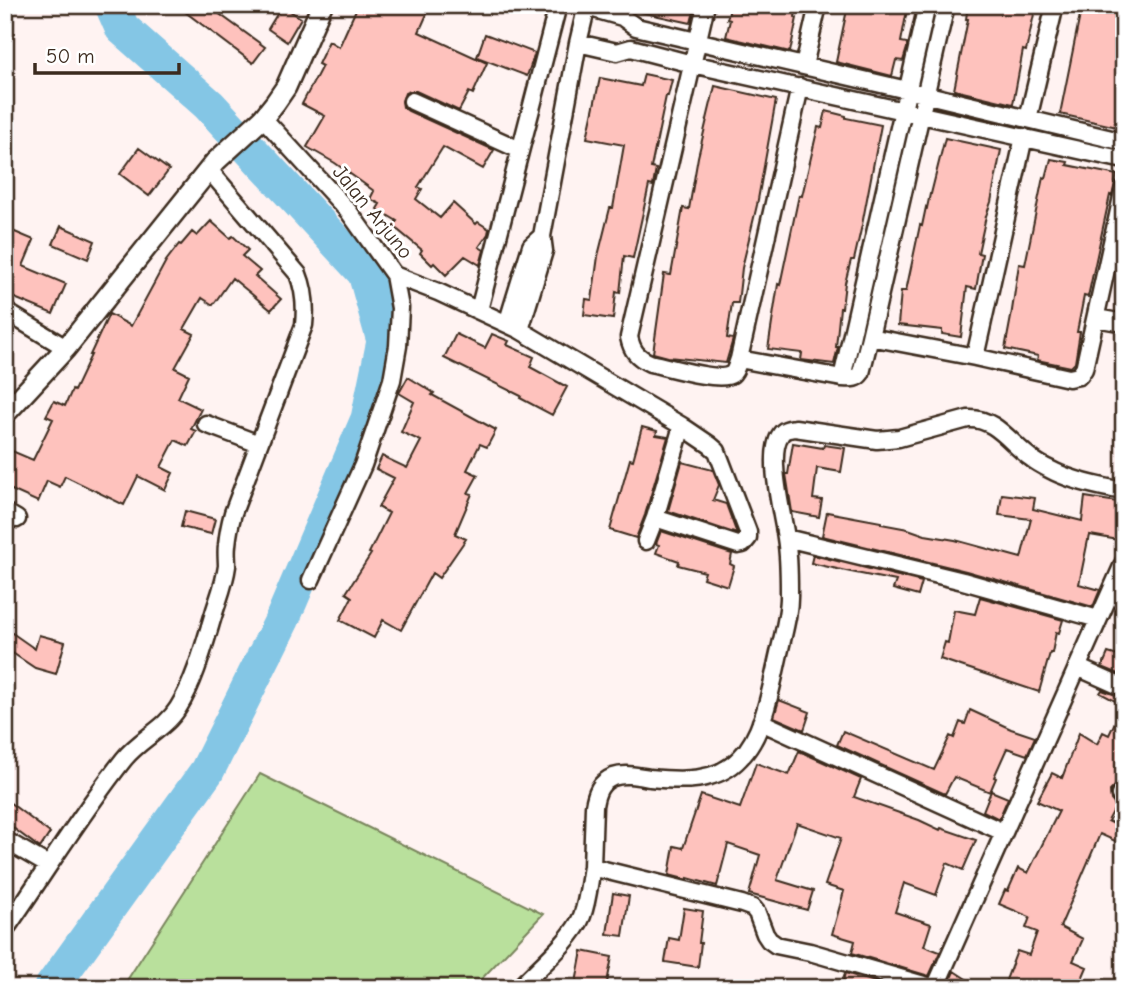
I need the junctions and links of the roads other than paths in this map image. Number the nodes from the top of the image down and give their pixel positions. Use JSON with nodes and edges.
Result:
{"nodes":[{"id":1,"x":322,"y":5,"type":"edge"},
{"id":2,"x":558,"y":5,"type":"edge"},
{"id":3,"x":706,"y":5,"type":"edge"},
{"id":4,"x":818,"y":5,"type":"edge"},
{"id":5,"x":927,"y":5,"type":"edge"},
{"id":6,"x":946,"y":5,"type":"edge"},
{"id":7,"x":1055,"y":5,"type":"edge"},
{"id":8,"x":587,"y":6,"type":"edge"},
{"id":9,"x":636,"y":27,"type":"junction"},
{"id":10,"x":697,"y":41,"type":"junction"},
{"id":11,"x":578,"y":43,"type":"junction"},
{"id":12,"x":631,"y":48,"type":"junction"},
{"id":13,"x":692,"y":64,"type":"junction"},
{"id":14,"x":804,"y":66,"type":"junction"},
{"id":15,"x":800,"y":87,"type":"junction"},
{"id":16,"x":907,"y":90,"type":"junction"},
{"id":17,"x":925,"y":95,"type":"junction"},
{"id":18,"x":412,"y":101,"type":"dead end"},
{"id":19,"x":902,"y":111,"type":"junction"},
{"id":20,"x":920,"y":114,"type":"junction"},
{"id":21,"x":1028,"y":119,"type":"junction"},
{"id":22,"x":260,"y":121,"type":"junction"},
{"id":23,"x":1024,"y":137,"type":"junction"},
{"id":24,"x":1124,"y":142,"type":"edge"},
{"id":25,"x":520,"y":150,"type":"junction"},
{"id":26,"x":1124,"y":160,"type":"edge"},
{"id":27,"x":212,"y":166,"type":"junction"},
{"id":28,"x":1124,"y":188,"type":"edge"},
{"id":29,"x":394,"y":275,"type":"junction"},
{"id":30,"x":5,"y":310,"type":"edge"},
{"id":31,"x":479,"y":310,"type":"junction"},
{"id":32,"x":1096,"y":318,"type":"junction"},
{"id":33,"x":1124,"y":323,"type":"edge"},
{"id":34,"x":513,"y":327,"type":"junction"},
{"id":35,"x":870,"y":337,"type":"junction"},
{"id":36,"x":66,"y":348,"type":"junction"},
{"id":37,"x":975,"y":357,"type":"junction"},
{"id":38,"x":739,"y":359,"type":"junction"},
{"id":39,"x":842,"y":378,"type":"junction"},
{"id":40,"x":5,"y":414,"type":"edge"},
{"id":41,"x":206,"y":424,"type":"dead end"},
{"id":42,"x":682,"y":426,"type":"junction"},
{"id":43,"x":259,"y":444,"type":"junction"},
{"id":44,"x":1124,"y":491,"type":"edge"},
{"id":45,"x":655,"y":518,"type":"junction"},
{"id":46,"x":786,"y":538,"type":"junction"},
{"id":47,"x":646,"y":541,"type":"dead end"},
{"id":48,"x":1124,"y":562,"type":"edge"},
{"id":49,"x":311,"y":580,"type":"dead end"},
{"id":50,"x":1119,"y":586,"type":"edge"},
{"id":51,"x":1098,"y":619,"type":"junction"},
{"id":52,"x":1077,"y":667,"type":"junction"},
{"id":53,"x":1124,"y":688,"type":"edge"},
{"id":54,"x":761,"y":722,"type":"junction"},
{"id":55,"x":1003,"y":832,"type":"junction"},
{"id":56,"x":5,"y":840,"type":"edge"},
{"id":57,"x":48,"y":865,"type":"junction"},
{"id":58,"x":592,"y":867,"type":"junction"},
{"id":59,"x":5,"y":930,"type":"edge"},
{"id":60,"x":519,"y":988,"type":"edge"},
{"id":61,"x":935,"y":988,"type":"edge"}],
"edges":[{"from":1,"to":22,"type":"street"},
{"from":2,"to":25,"type":"street"},
{"from":3,"to":10,"type":"street"},
{"from":4,"to":14,"type":"street"},
{"from":5,"to":16,"type":"street"},
{"from":6,"to":17,"type":"street"},
{"from":7,"to":21,"type":"street"},
{"from":8,"to":9,"type":"street"},
{"from":8,"to":11,"type":"street"},
{"from":9,"to":10,"type":"street"},
{"from":9,"to":12,"type":"street"},
{"from":10,"to":13,"type":"street"},
{"from":10,"to":14,"type":"street"},
{"from":11,"to":12,"type":"street"},
{"from":11,"to":34,"type":"street"},
{"from":12,"to":13,"type":"street"},
{"from":13,"to":15,"type":"street"},
{"from":13,"to":38,"type":"street"},
{"from":14,"to":16,"type":"street"},
{"from":15,"to":19,"type":"street"},
{"from":15,"to":38,"type":"street"},
{"from":16,"to":17,"type":"street"},
{"from":16,"to":19,"type":"street"},
{"from":17,"to":20,"type":"street"},
{"from":17,"to":21,"type":"street"},
{"from":18,"to":25,"type":"street"},
{"from":19,"to":20,"type":"street"},
{"from":19,"to":39,"type":"street"},
{"from":20,"to":23,"type":"street"},
{"from":20,"to":35,"type":"street"},
{"from":21,"to":24,"type":"street"},
{"from":22,"to":27,"type":"street"},
{"from":22,"to":29,"type":"street","name":"Jalan Arjuno"},
{"from":23,"to":26,"type":"street"},
{"from":23,"to":37,"type":"street"},
{"from":25,"to":31,"type":"street"},
{"from":27,"to":36,"type":"street"},
{"from":27,"to":43,"type":"street"},
{"from":28,"to":32,"type":"street"},
{"from":29,"to":31,"type":"street","name":"Jalan Arjuno"},
{"from":29,"to":49,"type":"street"},
{"from":30,"to":36,"type":"street"},
{"from":31,"to":34,"type":"street","name":"Jalan Arjuno"},
{"from":32,"to":33,"type":"street"},
{"from":32,"to":37,"type":"street"},
{"from":34,"to":42,"type":"street","name":"Jalan Arjuno"},
{"from":35,"to":37,"type":"street"},
{"from":35,"to":39,"type":"street"},
{"from":36,"to":40,"type":"street"},
{"from":38,"to":39,"type":"street"},
{"from":41,"to":43,"type":"street"},
{"from":42,"to":45,"type":"street"},
{"from":42,"to":45,"type":"street","name":"Jalan Arjuno"},
{"from":43,"to":57,"type":"street"},
{"from":44,"to":46,"type":"street"},
{"from":45,"to":47,"type":"street"},
{"from":46,"to":51,"type":"street"},
{"from":46,"to":54,"type":"street"},
{"from":48,"to":50,"type":"street"},
{"from":50,"to":51,"type":"street"},
{"from":51,"to":52,"type":"street"},
{"from":52,"to":53,"type":"street"},
{"from":52,"to":55,"type":"street"},
{"from":54,"to":55,"type":"street"},
{"from":54,"to":58,"type":"street"},
{"from":55,"to":61,"type":"street"},
{"from":56,"to":57,"type":"street"},
{"from":57,"to":59,"type":"street"},
{"from":58,"to":60,"type":"street"},
{"from":58,"to":61,"type":"street"}]}
